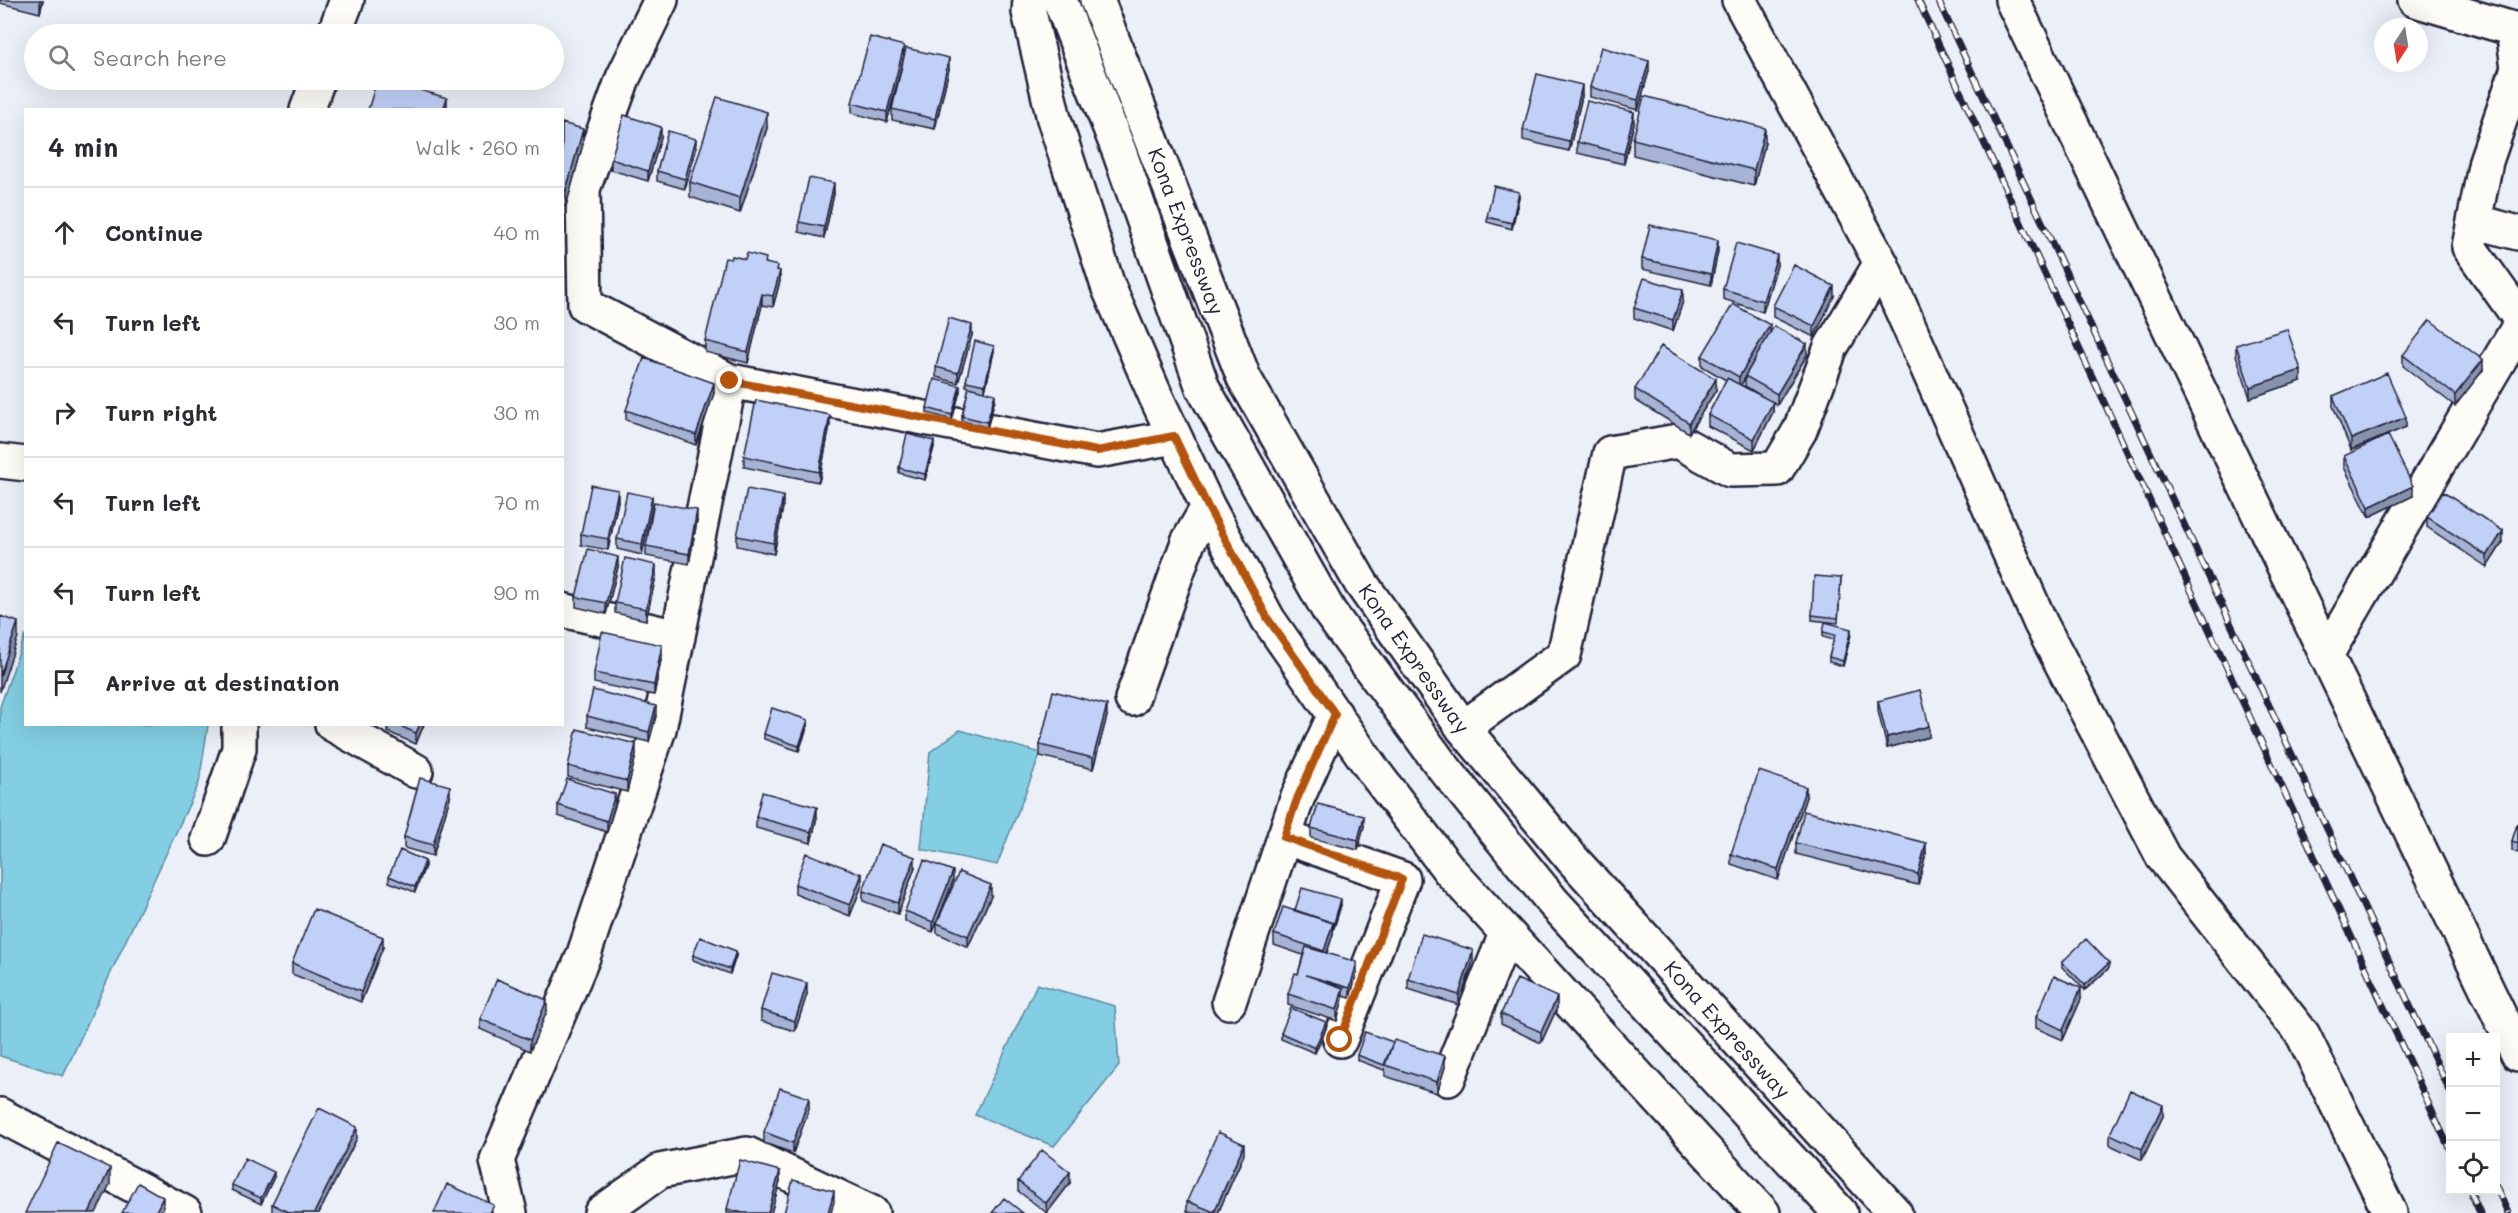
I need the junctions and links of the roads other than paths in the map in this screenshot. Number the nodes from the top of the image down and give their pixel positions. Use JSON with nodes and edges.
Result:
{"nodes":[{"id":1,"x":347,"y":0,"type":"edge"},
{"id":2,"x":661,"y":0,"type":"edge"},
{"id":3,"x":1030,"y":0,"type":"edge"},
{"id":4,"x":1060,"y":0,"type":"edge"},
{"id":5,"x":1097,"y":0,"type":"edge"},
{"id":6,"x":1739,"y":0,"type":"edge"},
{"id":7,"x":2012,"y":0,"type":"edge"},
{"id":8,"x":2415,"y":0,"type":"edge"},
{"id":9,"x":338,"y":24,"type":"edge"},
{"id":10,"x":314,"y":90,"type":"edge"},
{"id":11,"x":308,"y":108,"type":"edge"},
{"id":12,"x":2474,"y":221,"type":"junction"},
{"id":13,"x":2518,"y":233,"type":"edge"},
{"id":14,"x":1881,"y":263,"type":"junction"},
{"id":15,"x":2518,"y":316,"type":"edge"},
{"id":16,"x":2518,"y":328,"type":"edge"},
{"id":17,"x":730,"y":381,"type":"junction"},
{"id":18,"x":1174,"y":436,"type":"junction"},
{"id":19,"x":0,"y":461,"type":"edge"},
{"id":20,"x":24,"y":464,"type":"edge"},
{"id":21,"x":1208,"y":507,"type":"junction"},
{"id":22,"x":564,"y":610,"type":"edge"},
{"id":23,"x":678,"y":638,"type":"junction"},
{"id":24,"x":2326,"y":655,"type":"junction"},
{"id":25,"x":1132,"y":699,"type":"dead end"},
{"id":26,"x":1335,"y":714,"type":"junction"},
{"id":27,"x":239,"y":726,"type":"edge"},
{"id":28,"x":336,"y":726,"type":"edge"},
{"id":29,"x":1463,"y":728,"type":"junction"},
{"id":30,"x":416,"y":771,"type":"dead end"},
{"id":31,"x":1284,"y":837,"type":"junction"},
{"id":32,"x":208,"y":838,"type":"dead end"},
{"id":33,"x":1506,"y":934,"type":"junction"},
{"id":34,"x":1229,"y":1002,"type":"dead end"},
{"id":35,"x":1340,"y":1040,"type":"dead end"},
{"id":36,"x":2518,"y":1054,"type":"edge"},
{"id":37,"x":1448,"y":1079,"type":"dead end"},
{"id":38,"x":0,"y":1115,"type":"edge"},
{"id":39,"x":185,"y":1213,"type":"edge"},
{"id":40,"x":510,"y":1213,"type":"edge"},
{"id":41,"x":601,"y":1213,"type":"edge"},
{"id":42,"x":872,"y":1213,"type":"edge"},
{"id":43,"x":1763,"y":1213,"type":"edge"},
{"id":44,"x":1840,"y":1213,"type":"edge"},
{"id":45,"x":1895,"y":1213,"type":"edge"},
{"id":46,"x":2390,"y":1213,"type":"edge"}],
"edges":[{"from":1,"to":9,"type":"main road"},
{"from":2,"to":17,"type":"main road"},
{"from":3,"to":18,"type":"main road"},
{"from":4,"to":44,"type":"main road","name":"Kona Expressway"},
{"from":5,"to":29,"type":"main road","name":"Kona Expressway"},
{"from":6,"to":14,"type":"main road"},
{"from":7,"to":24,"type":"main road"},
{"from":8,"to":12,"type":"main road"},
{"from":10,"to":11,"type":"main road"},
{"from":12,"to":13,"type":"main road"},
{"from":12,"to":15,"type":"main road"},
{"from":14,"to":29,"type":"main road"},
{"from":14,"to":46,"type":"main road"},
{"from":16,"to":24,"type":"main road"},
{"from":17,"to":18,"type":"main road"},
{"from":17,"to":23,"type":"main road"},
{"from":18,"to":21,"type":"main road"},
{"from":19,"to":20,"type":"main road"},
{"from":21,"to":25,"type":"main road"},
{"from":21,"to":26,"type":"main road"},
{"from":22,"to":23,"type":"main road"},
{"from":23,"to":40,"type":"main road"},
{"from":24,"to":36,"type":"main road"},
{"from":26,"to":31,"type":"main road"},
{"from":26,"to":33,"type":"main road"},
{"from":27,"to":32,"type":"main road"},
{"from":28,"to":30,"type":"main road"},
{"from":29,"to":45,"type":"main road","name":"Kona Expressway"},
{"from":31,"to":34,"type":"main road"},
{"from":31,"to":35,"type":"main road"},
{"from":33,"to":37,"type":"main road"},
{"from":33,"to":43,"type":"main road"},
{"from":38,"to":39,"type":"main road"},
{"from":41,"to":42,"type":"main road"}]}
